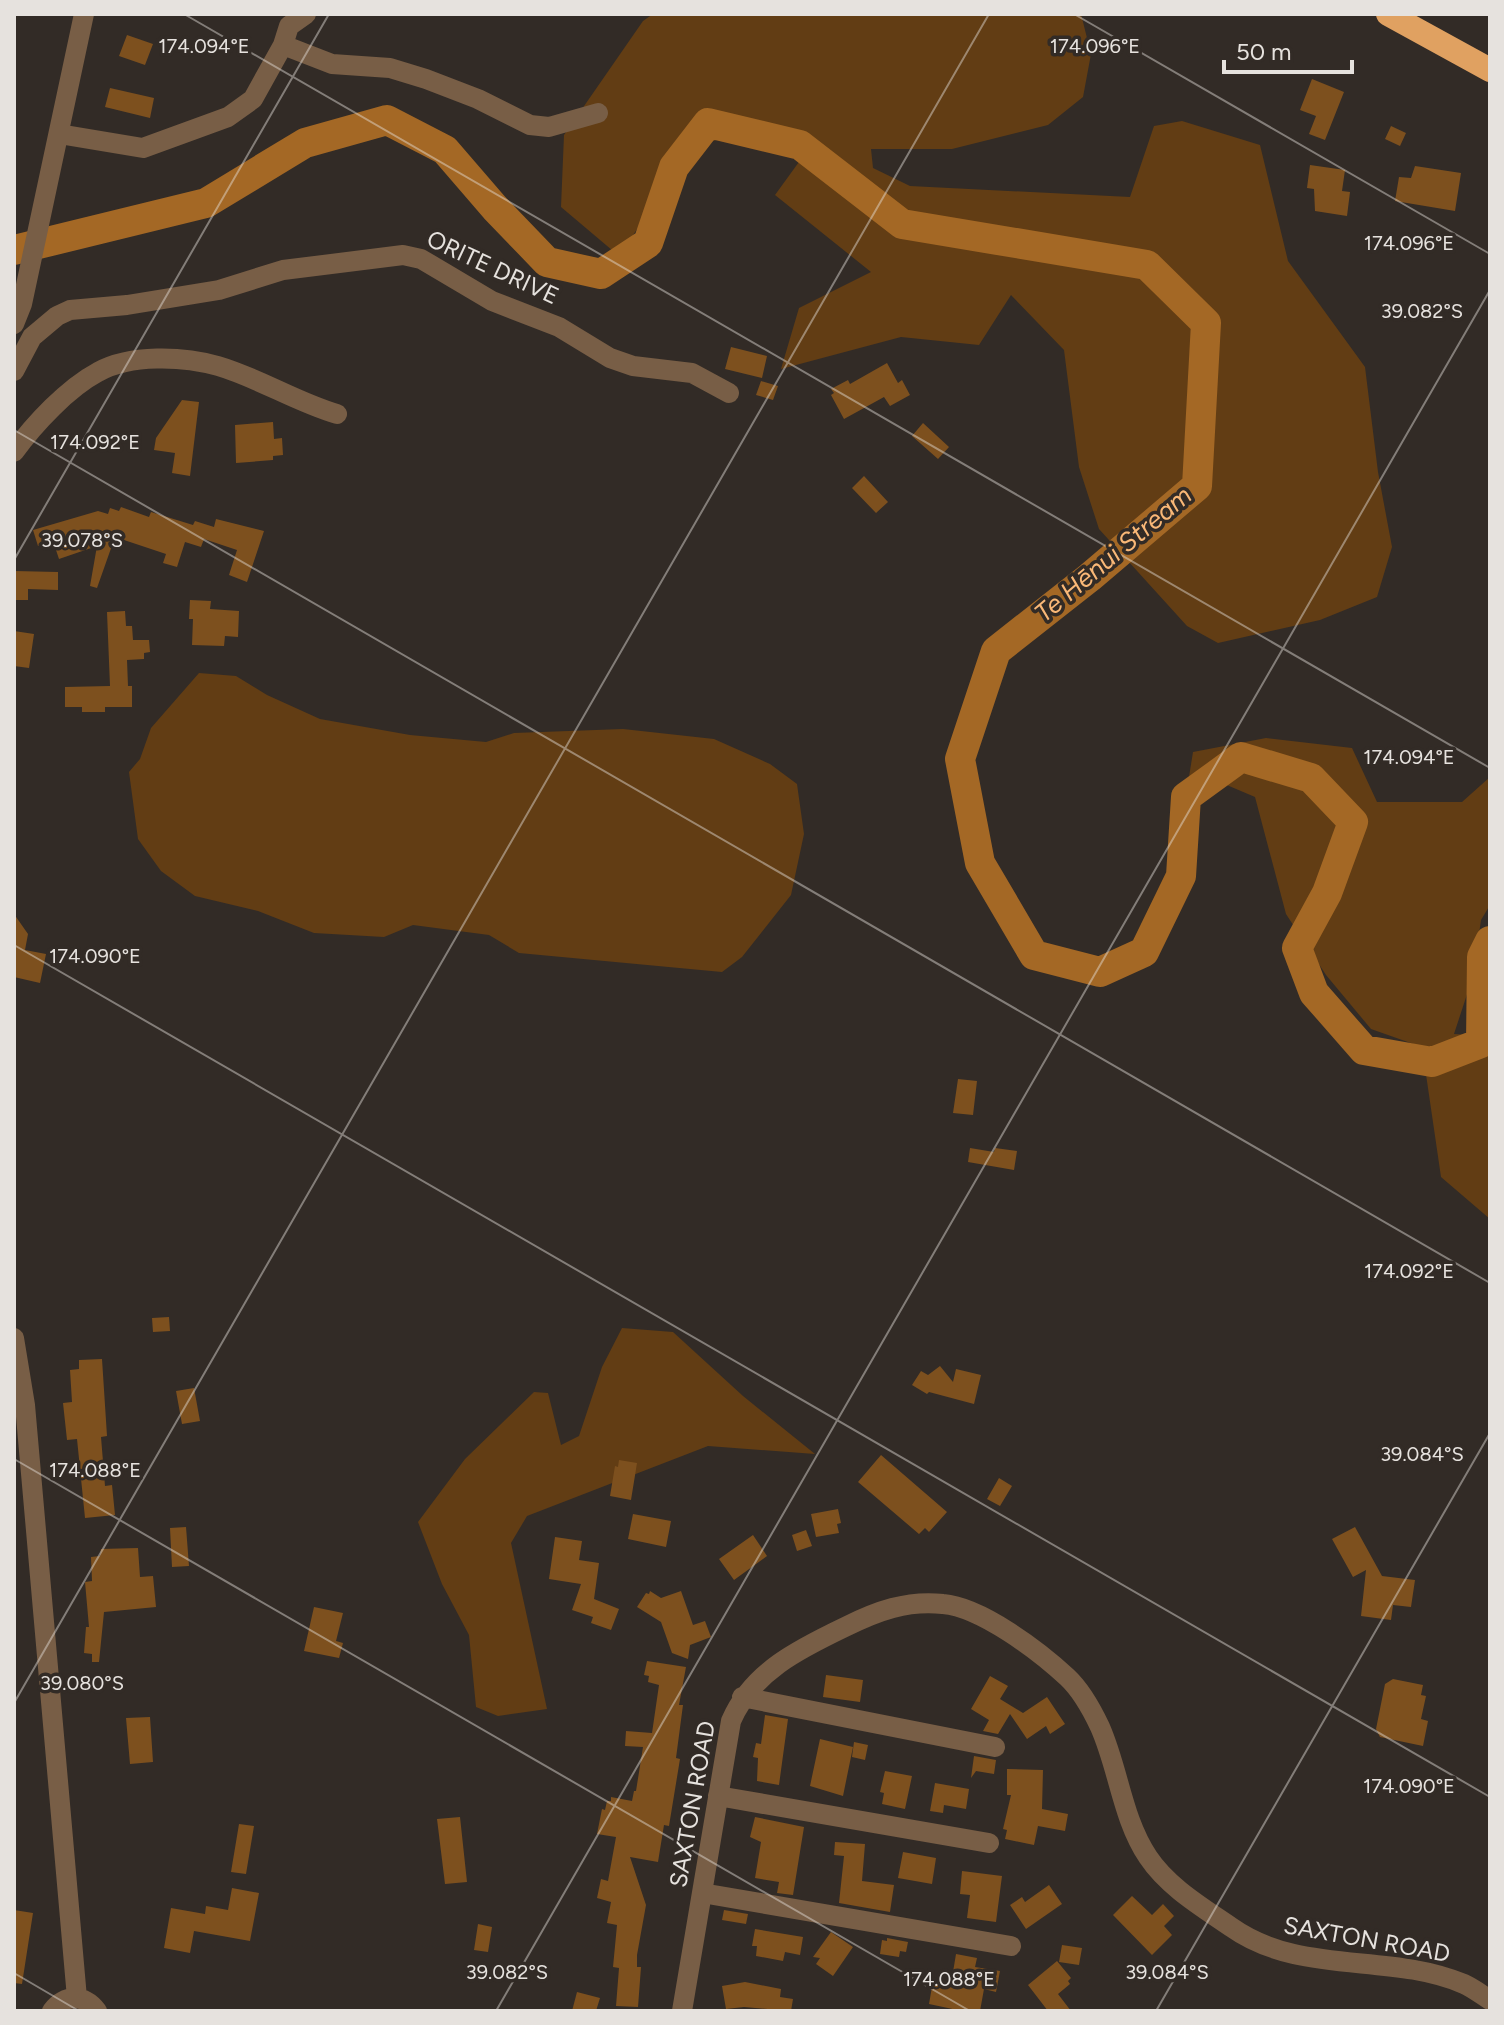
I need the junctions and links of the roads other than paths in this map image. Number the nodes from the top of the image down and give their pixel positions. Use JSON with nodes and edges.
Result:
{"nodes":[{"id":1,"x":84,"y":14,"type":"edge"},
{"id":2,"x":306,"y":14,"type":"edge"},
{"id":3,"x":1388,"y":14,"type":"edge"},
{"id":4,"x":283,"y":45,"type":"junction"},
{"id":5,"x":1490,"y":70,"type":"edge"},
{"id":6,"x":598,"y":113,"type":"dead end"},
{"id":7,"x":59,"y":134,"type":"junction"},
{"id":8,"x":14,"y":324,"type":"edge"},
{"id":9,"x":14,"y":371,"type":"edge"},
{"id":10,"x":729,"y":393,"type":"dead end"},
{"id":11,"x":337,"y":414,"type":"dead end"},
{"id":12,"x":14,"y":452,"type":"edge"},
{"id":13,"x":14,"y":1338,"type":"edge"},
{"id":14,"x":742,"y":1697,"type":"junction"},
{"id":15,"x":995,"y":1747,"type":"dead end"},
{"id":16,"x":718,"y":1796,"type":"junction"},
{"id":17,"x":989,"y":1843,"type":"dead end"},
{"id":18,"x":702,"y":1893,"type":"junction"},
{"id":19,"x":1011,"y":1946,"type":"dead end"},
{"id":20,"x":77,"y":1998,"type":"junction"},
{"id":21,"x":1490,"y":2000,"type":"edge"},
{"id":22,"x":52,"y":2011,"type":"edge"},
{"id":23,"x":97,"y":2011,"type":"edge"},
{"id":24,"x":682,"y":2011,"type":"edge"}],
"edges":[{"from":1,"to":7,"type":"street"},
{"from":2,"to":4,"type":"street"},
{"from":3,"to":5,"type":"highway"},
{"from":4,"to":6,"type":"street"},
{"from":4,"to":7,"type":"street"},
{"from":7,"to":8,"type":"street"},
{"from":9,"to":10,"type":"street","name":"ORITE DRIVE"},
{"from":11,"to":12,"type":"street"},
{"from":13,"to":20,"type":"street"},
{"from":14,"to":15,"type":"street"},
{"from":14,"to":16,"type":"street","name":"SAXTON ROAD"},
{"from":14,"to":21,"type":"street","name":"SAXTON ROAD"},
{"from":16,"to":17,"type":"street"},
{"from":16,"to":18,"type":"street","name":"SAXTON ROAD"},
{"from":18,"to":19,"type":"street"},
{"from":18,"to":24,"type":"street","name":"SAXTON ROAD"},
{"from":20,"to":22,"type":"street"},
{"from":20,"to":23,"type":"street"}]}
